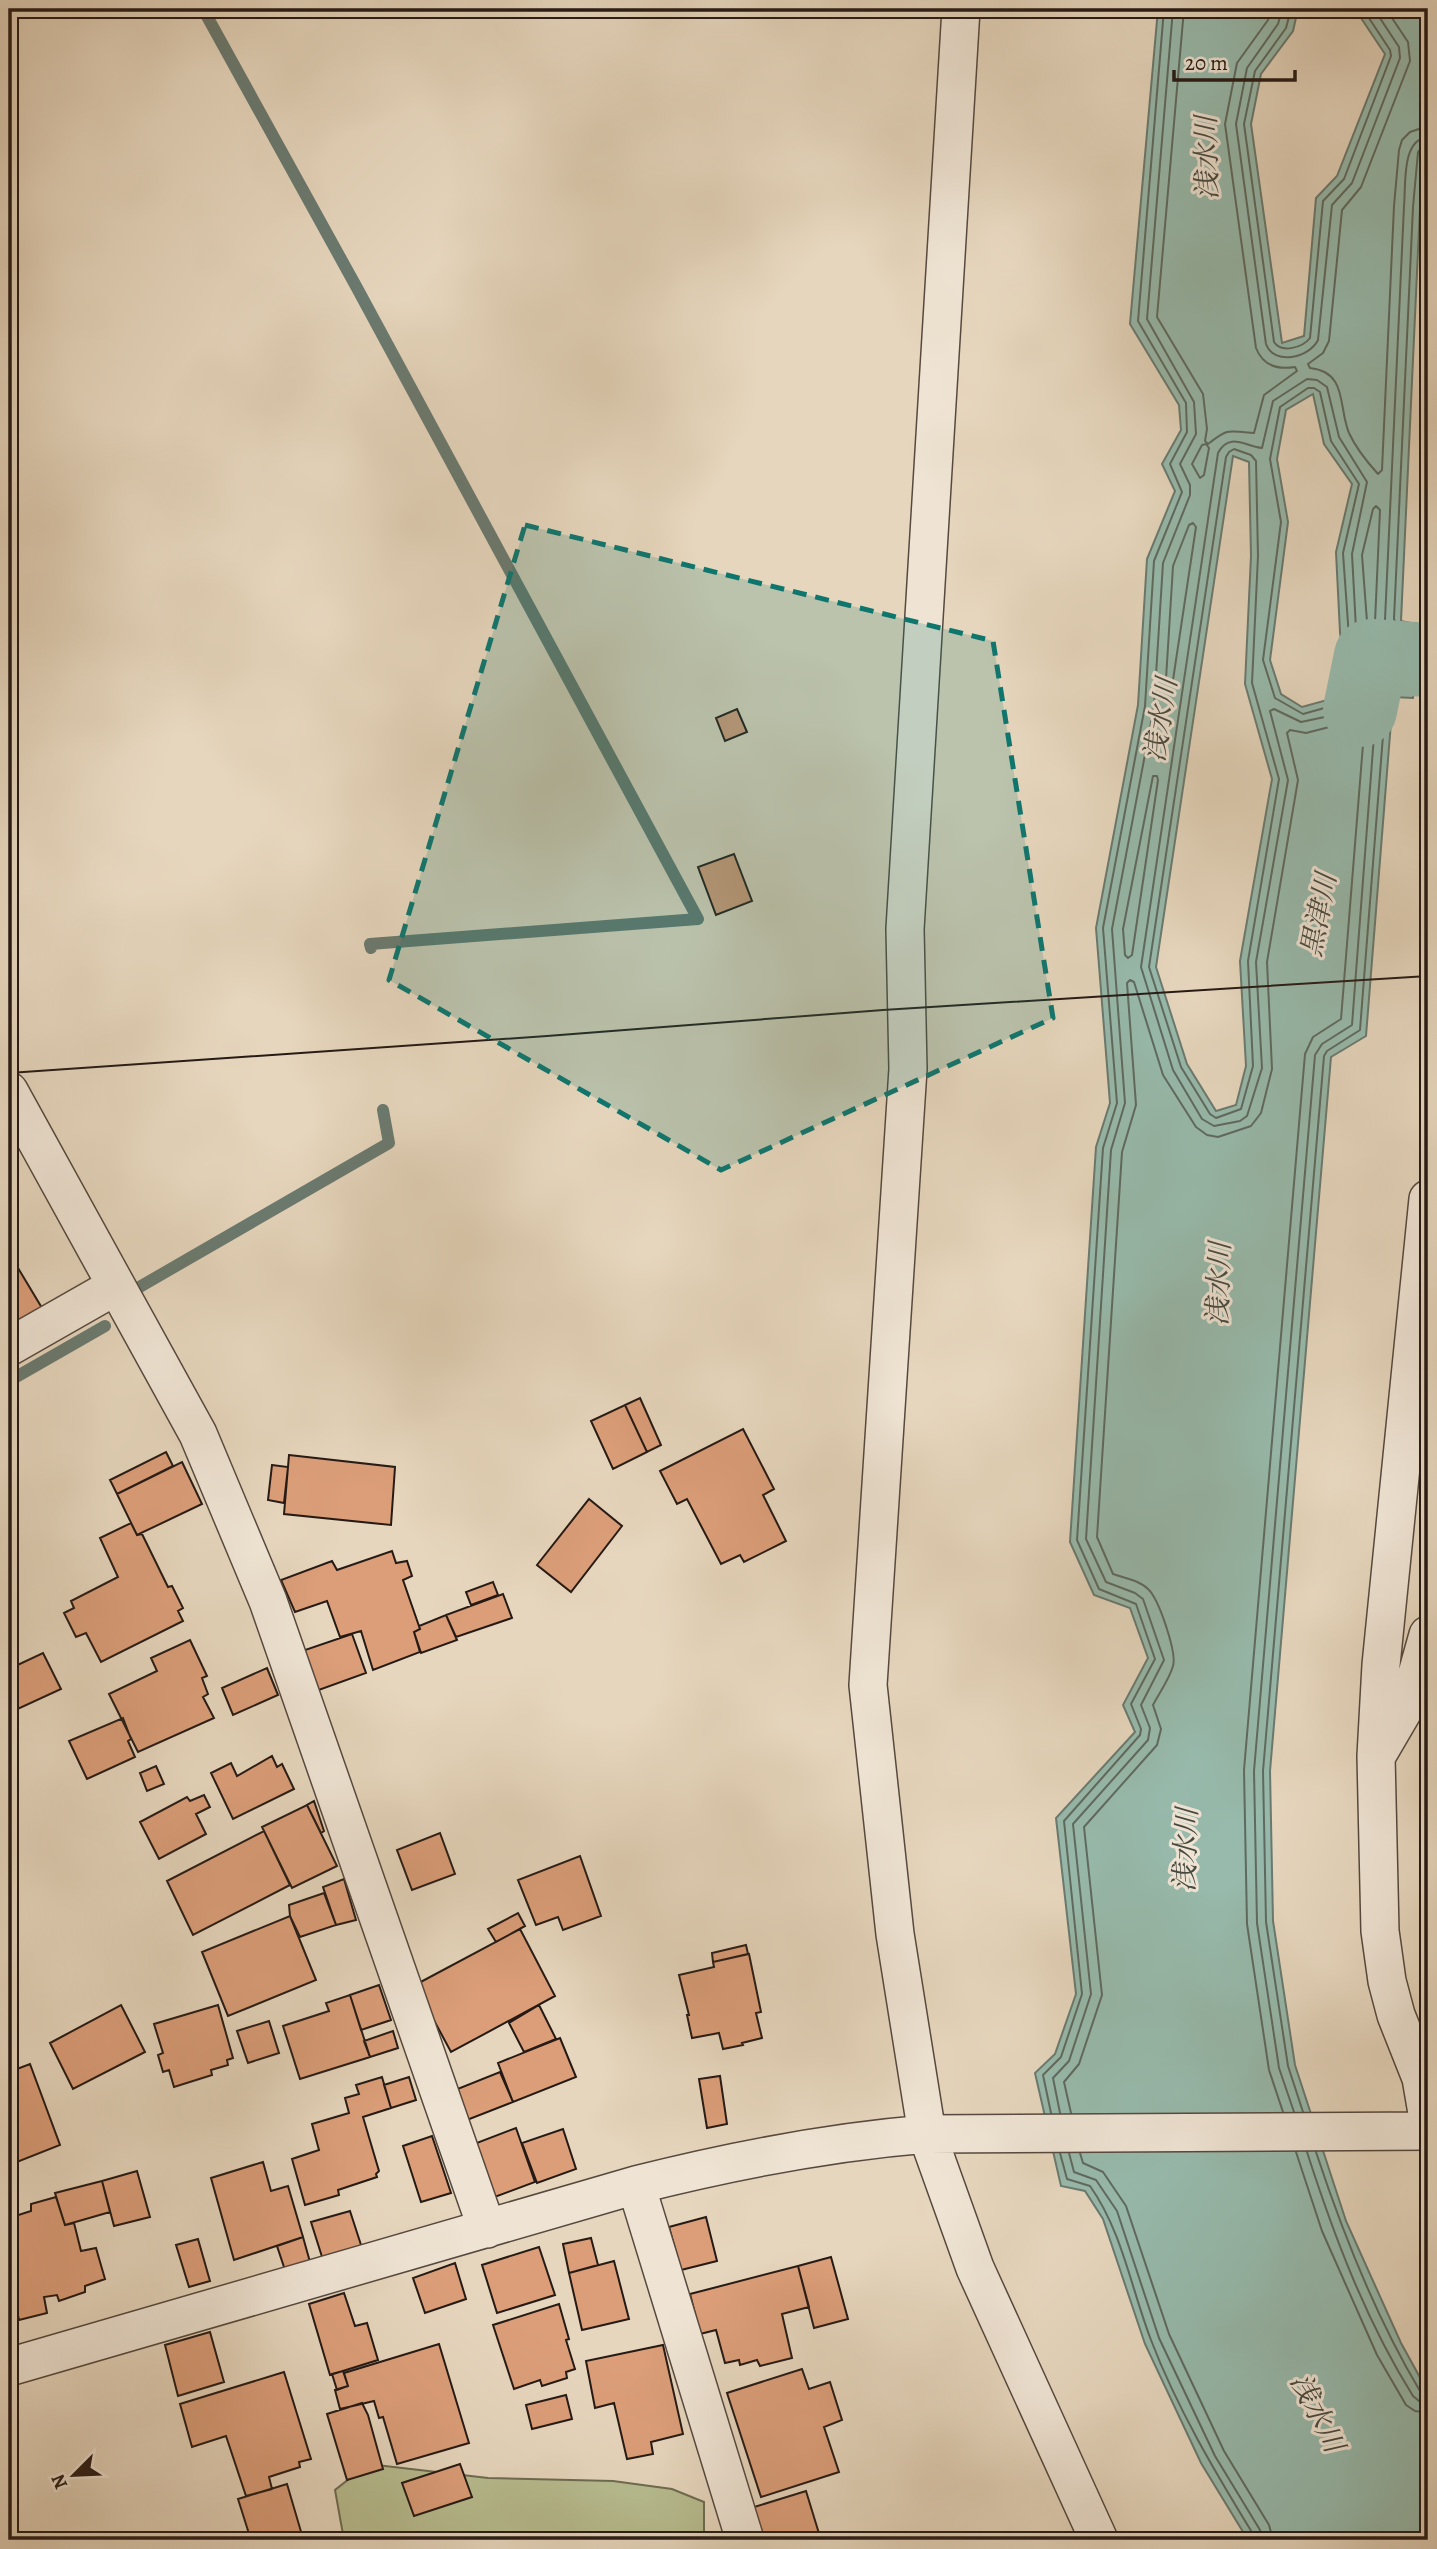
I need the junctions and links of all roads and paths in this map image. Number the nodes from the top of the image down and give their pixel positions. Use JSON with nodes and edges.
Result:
{"nodes":[{"id":1,"x":961,"y":9,"type":"edge"},
{"id":2,"x":9,"y":1091,"type":"edge"},
{"id":3,"x":1428,"y":1199,"type":"edge"},
{"id":4,"x":116,"y":1286,"type":"junction"},
{"id":5,"x":9,"y":1347,"type":"edge"},
{"id":6,"x":1428,"y":1635,"type":"edge"},
{"id":7,"x":1376,"y":1756,"type":"junction"},
{"id":8,"x":1428,"y":2119,"type":"edge"},
{"id":9,"x":1428,"y":2131,"type":"edge"},
{"id":10,"x":927,"y":2134,"type":"junction"},
{"id":11,"x":636,"y":2185,"type":"junction"},
{"id":12,"x":487,"y":2230,"type":"junction"},
{"id":13,"x":9,"y":2367,"type":"edge"},
{"id":14,"x":745,"y":2540,"type":"edge"},
{"id":15,"x":1099,"y":2540,"type":"edge"}],
"edges":[{"from":1,"to":10,"type":"street"},
{"from":2,"to":4,"type":"street"},
{"from":3,"to":7,"type":"street"},
{"from":4,"to":5,"type":"street"},
{"from":4,"to":12,"type":"street"},
{"from":6,"to":7,"type":"street"},
{"from":7,"to":8,"type":"street"},
{"from":9,"to":10,"type":"street"},
{"from":10,"to":11,"type":"street"},
{"from":10,"to":15,"type":"street"},
{"from":11,"to":12,"type":"street"},
{"from":11,"to":14,"type":"street"},
{"from":12,"to":13,"type":"street"}]}
